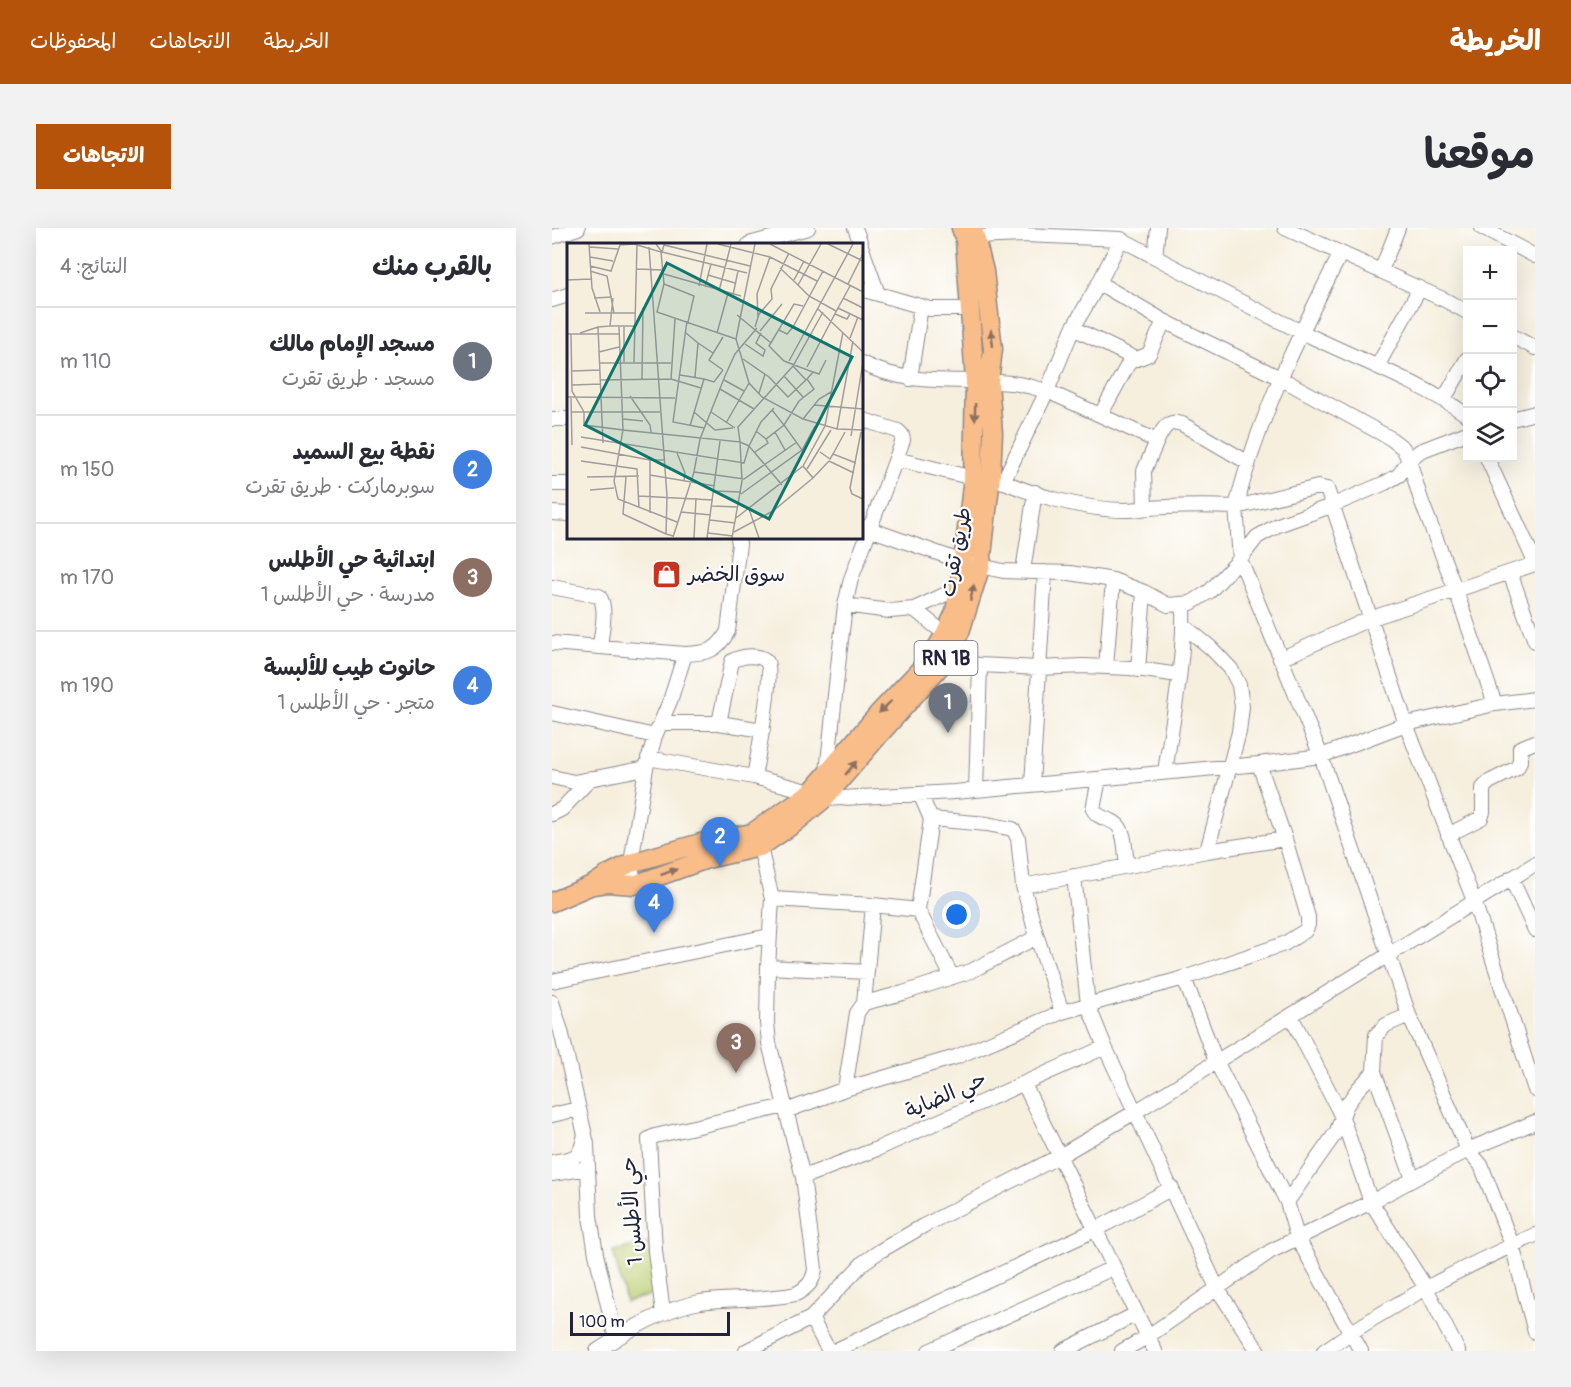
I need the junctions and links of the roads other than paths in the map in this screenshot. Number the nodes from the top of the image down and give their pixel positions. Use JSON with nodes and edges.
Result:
{"nodes":[{"id":1,"x":578,"y":228,"type":"edge"},
{"id":2,"x":808,"y":228,"type":"edge"},
{"id":3,"x":855,"y":228,"type":"edge"},
{"id":4,"x":1158,"y":228,"type":"edge"},
{"id":5,"x":1285,"y":228,"type":"edge"},
{"id":6,"x":1398,"y":228,"type":"edge"},
{"id":7,"x":1482,"y":228,"type":"edge"},
{"id":8,"x":969,"y":231,"type":"edge"},
{"id":9,"x":552,"y":237,"type":"edge"},
{"id":10,"x":1121,"y":238,"type":"junction"},
{"id":11,"x":774,"y":242,"type":"edge"},
{"id":12,"x":860,"y":243,"type":"edge"},
{"id":13,"x":862,"y":248,"type":"edge"},
{"id":14,"x":1341,"y":253,"type":"junction"},
{"id":15,"x":1535,"y":256,"type":"edge"},
{"id":16,"x":1155,"y":257,"type":"junction"},
{"id":17,"x":1381,"y":271,"type":"junction"},
{"id":18,"x":1099,"y":283,"type":"junction"},
{"id":19,"x":1420,"y":288,"type":"junction"},
{"id":20,"x":862,"y":289,"type":"edge"},
{"id":21,"x":878,"y":294,"type":"junction"},
{"id":22,"x":567,"y":295,"type":"edge"},
{"id":23,"x":552,"y":300,"type":"edge"},
{"id":24,"x":921,"y":306,"type":"junction"},
{"id":25,"x":971,"y":309,"type":"junction"},
{"id":26,"x":1463,"y":310,"type":"edge"},
{"id":27,"x":1164,"y":321,"type":"junction"},
{"id":28,"x":1073,"y":328,"type":"junction"},
{"id":29,"x":1301,"y":332,"type":"junction"},
{"id":30,"x":1517,"y":339,"type":"edge"},
{"id":31,"x":1535,"y":348,"type":"edge"},
{"id":32,"x":1132,"y":357,"type":"junction"},
{"id":33,"x":1378,"y":365,"type":"junction"},
{"id":34,"x":862,"y":367,"type":"edge"},
{"id":35,"x":1463,"y":367,"type":"edge"},
{"id":36,"x":1280,"y":378,"type":"junction"},
{"id":37,"x":910,"y":379,"type":"junction"},
{"id":38,"x":982,"y":381,"type":"junction"},
{"id":39,"x":1047,"y":391,"type":"junction"},
{"id":40,"x":1444,"y":399,"type":"junction"},
{"id":41,"x":1463,"y":412,"type":"edge"},
{"id":42,"x":1535,"y":413,"type":"edge"},
{"id":43,"x":1101,"y":414,"type":"junction"},
{"id":44,"x":1517,"y":418,"type":"edge"},
{"id":45,"x":862,"y":419,"type":"edge"},
{"id":46,"x":1463,"y":434,"type":"edge"},
{"id":47,"x":1156,"y":441,"type":"junction"},
{"id":48,"x":896,"y":459,"type":"junction"},
{"id":49,"x":1409,"y":460,"type":"junction"},
{"id":50,"x":1247,"y":462,"type":"junction"},
{"id":51,"x":1489,"y":462,"type":"edge"},
{"id":52,"x":973,"y":478,"type":"junction"},
{"id":53,"x":997,"y":479,"type":"junction"},
{"id":54,"x":1035,"y":492,"type":"junction"},
{"id":55,"x":1331,"y":506,"type":"junction"},
{"id":56,"x":1236,"y":507,"type":"junction"},
{"id":57,"x":1145,"y":508,"type":"junction"},
{"id":58,"x":552,"y":513,"type":"edge"},
{"id":59,"x":567,"y":514,"type":"edge"},
{"id":60,"x":866,"y":527,"type":"edge"},
{"id":61,"x":738,"y":538,"type":"edge"},
{"id":62,"x":1240,"y":560,"type":"junction"},
{"id":63,"x":972,"y":563,"type":"junction"},
{"id":64,"x":1535,"y":563,"type":"edge"},
{"id":65,"x":1023,"y":571,"type":"junction"},
{"id":66,"x":1045,"y":572,"type":"junction"},
{"id":67,"x":1510,"y":573,"type":"junction"},
{"id":68,"x":1113,"y":580,"type":"junction"},
{"id":69,"x":552,"y":587,"type":"edge"},
{"id":70,"x":959,"y":588,"type":"junction"},
{"id":71,"x":1456,"y":591,"type":"junction"},
{"id":72,"x":1144,"y":592,"type":"junction"},
{"id":73,"x":845,"y":604,"type":"junction"},
{"id":74,"x":1184,"y":604,"type":"junction"},
{"id":75,"x":914,"y":609,"type":"junction"},
{"id":76,"x":1369,"y":619,"type":"junction"},
{"id":77,"x":1184,"y":626,"type":"junction"},
{"id":78,"x":945,"y":634,"type":"junction"},
{"id":79,"x":1535,"y":641,"type":"edge"},
{"id":80,"x":552,"y":643,"type":"edge"},
{"id":81,"x":600,"y":646,"type":"junction"},
{"id":82,"x":684,"y":654,"type":"junction"},
{"id":83,"x":1280,"y":658,"type":"junction"},
{"id":84,"x":937,"y":660,"type":"junction"},
{"id":85,"x":980,"y":665,"type":"junction"},
{"id":86,"x":1106,"y":667,"type":"junction"},
{"id":87,"x":1039,"y":668,"type":"junction"},
{"id":88,"x":1138,"y":669,"type":"junction"},
{"id":89,"x":1179,"y":675,"type":"junction"},
{"id":90,"x":1535,"y":699,"type":"edge"},
{"id":91,"x":1495,"y":704,"type":"junction"},
{"id":92,"x":552,"y":713,"type":"edge"},
{"id":93,"x":719,"y":723,"type":"junction"},
{"id":94,"x":1406,"y":724,"type":"junction"},
{"id":95,"x":658,"y":729,"type":"junction"},
{"id":96,"x":763,"y":730,"type":"junction"},
{"id":97,"x":1535,"y":742,"type":"edge"},
{"id":98,"x":1321,"y":756,"type":"junction"},
{"id":99,"x":647,"y":763,"type":"junction"},
{"id":100,"x":1259,"y":764,"type":"junction"},
{"id":101,"x":1229,"y":766,"type":"junction"},
{"id":102,"x":1165,"y":772,"type":"junction"},
{"id":103,"x":827,"y":773,"type":"junction"},
{"id":104,"x":552,"y":777,"type":"edge"},
{"id":105,"x":754,"y":777,"type":"junction"},
{"id":106,"x":591,"y":778,"type":"junction"},
{"id":107,"x":1099,"y":778,"type":"junction"},
{"id":108,"x":1032,"y":785,"type":"junction"},
{"id":109,"x":976,"y":790,"type":"junction"},
{"id":110,"x":920,"y":794,"type":"junction"},
{"id":111,"x":818,"y":796,"type":"junction"},
{"id":112,"x":552,"y":814,"type":"edge"},
{"id":113,"x":930,"y":819,"type":"junction"},
{"id":114,"x":1448,"y":836,"type":"junction"},
{"id":115,"x":1285,"y":839,"type":"junction"},
{"id":116,"x":756,"y":840,"type":"junction"},
{"id":117,"x":1207,"y":851,"type":"junction"},
{"id":118,"x":632,"y":863,"type":"junction"},
{"id":119,"x":1535,"y":864,"type":"edge"},
{"id":120,"x":1127,"y":866,"type":"junction"},
{"id":121,"x":1074,"y":876,"type":"junction"},
{"id":122,"x":1511,"y":878,"type":"junction"},
{"id":123,"x":592,"y":885,"type":"junction"},
{"id":124,"x":633,"y":885,"type":"junction"},
{"id":125,"x":1023,"y":886,"type":"junction"},
{"id":126,"x":772,"y":899,"type":"junction"},
{"id":127,"x":1474,"y":901,"type":"junction"},
{"id":128,"x":552,"y":902,"type":"edge"},
{"id":129,"x":873,"y":905,"type":"junction"},
{"id":130,"x":918,"y":910,"type":"junction"},
{"id":131,"x":1535,"y":930,"type":"edge"},
{"id":132,"x":769,"y":936,"type":"junction"},
{"id":133,"x":1037,"y":937,"type":"junction"},
{"id":134,"x":1388,"y":956,"type":"junction"},
{"id":135,"x":768,"y":967,"type":"junction"},
{"id":136,"x":867,"y":972,"type":"junction"},
{"id":137,"x":952,"y":977,"type":"junction"},
{"id":138,"x":1184,"y":978,"type":"junction"},
{"id":139,"x":552,"y":981,"type":"edge"},
{"id":140,"x":552,"y":1002,"type":"edge"},
{"id":141,"x":864,"y":1003,"type":"junction"},
{"id":142,"x":1089,"y":1005,"type":"junction"},
{"id":143,"x":1062,"y":1012,"type":"junction"},
{"id":144,"x":1409,"y":1015,"type":"junction"},
{"id":145,"x":1291,"y":1017,"type":"junction"},
{"id":146,"x":557,"y":1032,"type":"edge"},
{"id":147,"x":1105,"y":1047,"type":"junction"},
{"id":148,"x":1216,"y":1061,"type":"junction"},
{"id":149,"x":1374,"y":1072,"type":"junction"},
{"id":150,"x":1024,"y":1084,"type":"junction"},
{"id":151,"x":845,"y":1089,"type":"junction"},
{"id":152,"x":1535,"y":1090,"type":"edge"},
{"id":153,"x":578,"y":1109,"type":"junction"},
{"id":154,"x":786,"y":1109,"type":"junction"},
{"id":155,"x":1134,"y":1112,"type":"junction"},
{"id":156,"x":552,"y":1115,"type":"edge"},
{"id":157,"x":1342,"y":1117,"type":"junction"},
{"id":158,"x":1535,"y":1122,"type":"edge"},
{"id":159,"x":585,"y":1136,"type":"junction"},
{"id":160,"x":1468,"y":1150,"type":"junction"},
{"id":161,"x":1058,"y":1157,"type":"junction"},
{"id":162,"x":552,"y":1162,"type":"edge"},
{"id":163,"x":588,"y":1168,"type":"junction"},
{"id":164,"x":552,"y":1174,"type":"edge"},
{"id":165,"x":803,"y":1177,"type":"junction"},
{"id":166,"x":1413,"y":1179,"type":"junction"},
{"id":167,"x":1172,"y":1188,"type":"junction"},
{"id":168,"x":1287,"y":1202,"type":"junction"},
{"id":169,"x":1371,"y":1202,"type":"junction"},
{"id":170,"x":1095,"y":1230,"type":"junction"},
{"id":171,"x":1535,"y":1234,"type":"edge"},
{"id":172,"x":1297,"y":1237,"type":"junction"},
{"id":173,"x":1512,"y":1245,"type":"junction"},
{"id":174,"x":1113,"y":1268,"type":"junction"},
{"id":175,"x":1217,"y":1288,"type":"junction"},
{"id":176,"x":1426,"y":1288,"type":"junction"},
{"id":177,"x":663,"y":1313,"type":"junction"},
{"id":178,"x":1136,"y":1314,"type":"junction"},
{"id":179,"x":812,"y":1318,"type":"junction"},
{"id":180,"x":1350,"y":1332,"type":"junction"},
{"id":181,"x":1535,"y":1332,"type":"edge"},
{"id":182,"x":1147,"y":1337,"type":"junction"},
{"id":183,"x":616,"y":1339,"type":"junction"},
{"id":184,"x":935,"y":1350,"type":"edge"},
{"id":185,"x":597,"y":1351,"type":"edge"},
{"id":186,"x":746,"y":1351,"type":"edge"},
{"id":187,"x":829,"y":1351,"type":"edge"},
{"id":188,"x":834,"y":1351,"type":"edge"},
{"id":189,"x":1063,"y":1351,"type":"edge"},
{"id":190,"x":1122,"y":1351,"type":"edge"},
{"id":191,"x":1155,"y":1351,"type":"edge"},
{"id":192,"x":1258,"y":1351,"type":"edge"},
{"id":193,"x":1324,"y":1351,"type":"edge"},
{"id":194,"x":1361,"y":1351,"type":"edge"},
{"id":195,"x":1458,"y":1351,"type":"edge"}],
"edges":[{"from":1,"to":9,"type":"street"},
{"from":2,"to":11,"type":"street"},
{"from":3,"to":12,"type":"street"},
{"from":4,"to":16,"type":"street"},
{"from":5,"to":14,"type":"street"},
{"from":6,"to":17,"type":"street"},
{"from":7,"to":15,"type":"street"},
{"from":8,"to":10,"type":"street"},
{"from":8,"to":25,"type":"main road","name":"طريق تقرت","number":"RN 1B"},
{"from":38,"to":8,"type":"main road","name":"طريق تقرت","number":"RN 1B","one_way":true},
{"from":10,"to":16,"type":"street"},
{"from":10,"to":18,"type":"street"},
{"from":13,"to":21,"type":"street"},
{"from":14,"to":17,"type":"street"},
{"from":14,"to":29,"type":"street"},
{"from":16,"to":29,"type":"street"},
{"from":17,"to":19,"type":"street"},
{"from":18,"to":27,"type":"street"},
{"from":18,"to":28,"type":"street"},
{"from":19,"to":26,"type":"street"},
{"from":19,"to":33,"type":"street"},
{"from":20,"to":21,"type":"street"},
{"from":21,"to":24,"type":"street"},
{"from":22,"to":23,"type":"street"},
{"from":24,"to":25,"type":"street"},
{"from":24,"to":37,"type":"street"},
{"from":25,"to":38,"type":"main road","name":"طريق تقرت","number":"RN 1B"},
{"from":27,"to":32,"type":"street"},
{"from":27,"to":36,"type":"street"},
{"from":28,"to":32,"type":"street"},
{"from":28,"to":39,"type":"street"},
{"from":29,"to":33,"type":"street"},
{"from":29,"to":36,"type":"street"},
{"from":30,"to":31,"type":"street"},
{"from":32,"to":43,"type":"street"},
{"from":33,"to":40,"type":"street"},
{"from":34,"to":37,"type":"street"},
{"from":35,"to":40,"type":"street"},
{"from":36,"to":49,"type":"street"},
{"from":36,"to":50,"type":"street"},
{"from":37,"to":38,"type":"street"},
{"from":38,"to":39,"type":"street"},
{"from":38,"to":52,"type":"main road","name":"طريق تقرت","number":"RN 1B","one_way":true},
{"from":38,"to":53,"type":"main road","name":"طريق تقرت","number":"RN 1B"},
{"from":39,"to":43,"type":"street"},
{"from":39,"to":53,"type":"street"},
{"from":40,"to":41,"type":"street"},
{"from":42,"to":44,"type":"street"},
{"from":43,"to":47,"type":"street"},
{"from":45,"to":48,"type":"street"},
{"from":46,"to":49,"type":"street"},
{"from":47,"to":50,"type":"street"},
{"from":47,"to":57,"type":"street"},
{"from":48,"to":52,"type":"street"},
{"from":48,"to":60,"type":"street"},
{"from":49,"to":55,"type":"street"},
{"from":49,"to":71,"type":"street"},
{"from":50,"to":56,"type":"street"},
{"from":51,"to":64,"type":"street"},
{"from":52,"to":63,"type":"main road","name":"طريق تقرت","number":"RN 1B"},
{"from":53,"to":54,"type":"street"},
{"from":53,"to":63,"type":"main road","name":"طريق تقرت","number":"RN 1B"},
{"from":54,"to":57,"type":"street"},
{"from":54,"to":65,"type":"street"},
{"from":55,"to":56,"type":"street"},
{"from":55,"to":62,"type":"street"},
{"from":55,"to":76,"type":"street"},
{"from":56,"to":57,"type":"street"},
{"from":56,"to":62,"type":"street"},
{"from":58,"to":59,"type":"street"},
{"from":60,"to":63,"type":"street"},
{"from":60,"to":73,"type":"street"},
{"from":61,"to":82,"type":"street"},
{"from":62,"to":74,"type":"street"},
{"from":62,"to":83,"type":"street"},
{"from":63,"to":65,"type":"street"},
{"from":63,"to":70,"type":"main road","name":"طريق تقرت","number":"RN 1B"},
{"from":84,"to":63,"type":"main road","name":"طريق تقرت","number":"RN 1B","one_way":true},
{"from":64,"to":67,"type":"street"},
{"from":65,"to":66,"type":"street"},
{"from":66,"to":68,"type":"street"},
{"from":66,"to":87,"type":"street"},
{"from":67,"to":71,"type":"street"},
{"from":67,"to":79,"type":"street"},
{"from":68,"to":72,"type":"street"},
{"from":68,"to":86,"type":"street"},
{"from":69,"to":81,"type":"street"},
{"from":70,"to":75,"type":"street"},
{"from":70,"to":78,"type":"main road","name":"طريق تقرت","number":"RN 1B"},
{"from":71,"to":76,"type":"street"},
{"from":71,"to":91,"type":"street"},
{"from":72,"to":74,"type":"street"},
{"from":72,"to":88,"type":"street"},
{"from":73,"to":75,"type":"street"},
{"from":73,"to":103,"type":"street"},
{"from":74,"to":77,"type":"street"},
{"from":75,"to":78,"type":"street"},
{"from":76,"to":83,"type":"street"},
{"from":76,"to":94,"type":"street"},
{"from":77,"to":89,"type":"street"},
{"from":77,"to":101,"type":"street"},
{"from":78,"to":84,"type":"main road","name":"طريق تقرت","number":"RN 1B"},
{"from":80,"to":81,"type":"street"},
{"from":81,"to":82,"type":"street"},
{"from":82,"to":95,"type":"street"},
{"from":83,"to":98,"type":"street"},
{"from":84,"to":85,"type":"street"},
{"from":84,"to":103,"type":"main road","name":"طريق تقرت","number":"RN 1B","one_way":true},
{"from":111,"to":84,"type":"main road","name":"طريق تقرت","number":"RN 1B","one_way":true},
{"from":85,"to":87,"type":"street"},
{"from":85,"to":109,"type":"street"},
{"from":86,"to":87,"type":"street"},
{"from":86,"to":88,"type":"street"},
{"from":87,"to":108,"type":"street"},
{"from":88,"to":89,"type":"street"},
{"from":89,"to":102,"type":"street"},
{"from":90,"to":91,"type":"street"},
{"from":91,"to":94,"type":"street"},
{"from":92,"to":95,"type":"street"},
{"from":93,"to":95,"type":"street"},
{"from":93,"to":96,"type":"street"},
{"from":93,"to":96,"type":"street"},
{"from":94,"to":98,"type":"street"},
{"from":94,"to":114,"type":"street"},
{"from":95,"to":99,"type":"street"},
{"from":96,"to":105,"type":"street"},
{"from":97,"to":114,"type":"street"},
{"from":98,"to":100,"type":"street"},
{"from":98,"to":134,"type":"street"},
{"from":99,"to":105,"type":"street"},
{"from":99,"to":106,"type":"street"},
{"from":99,"to":118,"type":"street"},
{"from":100,"to":101,"type":"street"},
{"from":100,"to":115,"type":"street","name":"حي الضاية"},
{"from":101,"to":102,"type":"street"},
{"from":101,"to":117,"type":"street"},
{"from":102,"to":107,"type":"street"},
{"from":103,"to":111,"type":"main road","name":"طريق تقرت","number":"RN 1B"},
{"from":104,"to":106,"type":"street"},
{"from":105,"to":111,"type":"street"},
{"from":106,"to":112,"type":"street"},
{"from":107,"to":108,"type":"street"},
{"from":107,"to":120,"type":"street"},
{"from":108,"to":109,"type":"street"},
{"from":109,"to":110,"type":"street"},
{"from":110,"to":111,"type":"street"},
{"from":110,"to":113,"type":"street"},
{"from":111,"to":116,"type":"main road","name":"طريق تقرت","number":"RN 1B"},
{"from":113,"to":125,"type":"street"},
{"from":113,"to":130,"type":"street"},
{"from":114,"to":127,"type":"street"},
{"from":115,"to":117,"type":"street"},
{"from":115,"to":138,"type":"street","name":"حي الضاية"},
{"from":116,"to":118,"type":"main road","name":"طريق تقرت","number":"RN 1B"},
{"from":124,"to":116,"type":"main road","name":"طريق تقرت","number":"RN 1B","one_way":true},
{"from":116,"to":126,"type":"street"},
{"from":117,"to":120,"type":"street"},
{"from":118,"to":123,"type":"main road","name":"طريق تقرت","number":"RN 1B"},
{"from":118,"to":124,"type":"street"},
{"from":119,"to":122,"type":"street"},
{"from":120,"to":121,"type":"street"},
{"from":121,"to":125,"type":"street"},
{"from":121,"to":142,"type":"street"},
{"from":122,"to":127,"type":"street"},
{"from":122,"to":131,"type":"street"},
{"from":123,"to":124,"type":"main road","name":"طريق تقرت","number":"RN 1B"},
{"from":123,"to":128,"type":"main road","name":"طريق تقرت","number":"RN 1B"},
{"from":125,"to":133,"type":"street"},
{"from":126,"to":129,"type":"street"},
{"from":126,"to":132,"type":"street"},
{"from":127,"to":134,"type":"street"},
{"from":127,"to":152,"type":"street"},
{"from":129,"to":130,"type":"street"},
{"from":129,"to":136,"type":"street"},
{"from":130,"to":137,"type":"street"},
{"from":132,"to":135,"type":"street"},
{"from":132,"to":139,"type":"street"},
{"from":133,"to":137,"type":"street"},
{"from":133,"to":143,"type":"street"},
{"from":134,"to":144,"type":"street"},
{"from":134,"to":145,"type":"street"},
{"from":135,"to":136,"type":"street"},
{"from":135,"to":154,"type":"street"},
{"from":136,"to":141,"type":"street"},
{"from":137,"to":141,"type":"street"},
{"from":138,"to":142,"type":"street","name":"حي الضاية"},
{"from":138,"to":148,"type":"street"},
{"from":140,"to":146,"type":"street"},
{"from":141,"to":151,"type":"street"},
{"from":142,"to":143,"type":"street","name":"حي الضاية"},
{"from":142,"to":147,"type":"street"},
{"from":143,"to":151,"type":"street","name":"حي الضاية"},
{"from":144,"to":149,"type":"street"},
{"from":144,"to":160,"type":"street"},
{"from":145,"to":148,"type":"street"},
{"from":145,"to":157,"type":"street"},
{"from":146,"to":153,"type":"street"},
{"from":147,"to":150,"type":"street","name":"حي الضاية"},
{"from":147,"to":155,"type":"street"},
{"from":148,"to":155,"type":"street"},
{"from":148,"to":168,"type":"street"},
{"from":149,"to":157,"type":"street"},
{"from":149,"to":166,"type":"street"},
{"from":150,"to":161,"type":"street"},
{"from":150,"to":165,"type":"street","name":"حي الضاية"},
{"from":151,"to":154,"type":"street","name":"حي الضاية"},
{"from":153,"to":156,"type":"street"},
{"from":153,"to":159,"type":"street"},
{"from":154,"to":165,"type":"street"},
{"from":154,"to":177,"type":"street","name":"حي الأطلس 1"},
{"from":155,"to":161,"type":"street"},
{"from":155,"to":167,"type":"street"},
{"from":157,"to":168,"type":"street"},
{"from":157,"to":169,"type":"street"},
{"from":158,"to":160,"type":"street"},
{"from":159,"to":162,"type":"street"},
{"from":159,"to":163,"type":"street"},
{"from":160,"to":166,"type":"street"},
{"from":160,"to":173,"type":"street"},
{"from":161,"to":170,"type":"street"},
{"from":161,"to":179,"type":"street"},
{"from":163,"to":164,"type":"street"},
{"from":163,"to":183,"type":"street"},
{"from":165,"to":177,"type":"street"},
{"from":166,"to":169,"type":"street"},
{"from":167,"to":170,"type":"street"},
{"from":167,"to":175,"type":"street"},
{"from":168,"to":172,"type":"street"},
{"from":169,"to":172,"type":"street"},
{"from":169,"to":176,"type":"street"},
{"from":170,"to":174,"type":"street"},
{"from":170,"to":188,"type":"street"},
{"from":171,"to":173,"type":"street"},
{"from":172,"to":175,"type":"street"},
{"from":172,"to":180,"type":"street"},
{"from":173,"to":176,"type":"street"},
{"from":173,"to":181,"type":"street"},
{"from":174,"to":178,"type":"street"},
{"from":174,"to":184,"type":"street"},
{"from":175,"to":182,"type":"street"},
{"from":175,"to":192,"type":"street"},
{"from":176,"to":180,"type":"street"},
{"from":176,"to":195,"type":"street"},
{"from":177,"to":183,"type":"street"},
{"from":178,"to":182,"type":"street"},
{"from":178,"to":189,"type":"street"},
{"from":179,"to":186,"type":"street"},
{"from":179,"to":187,"type":"street"},
{"from":180,"to":193,"type":"street"},
{"from":180,"to":194,"type":"street"},
{"from":182,"to":190,"type":"street"},
{"from":182,"to":191,"type":"street"},
{"from":183,"to":185,"type":"street"}]}
